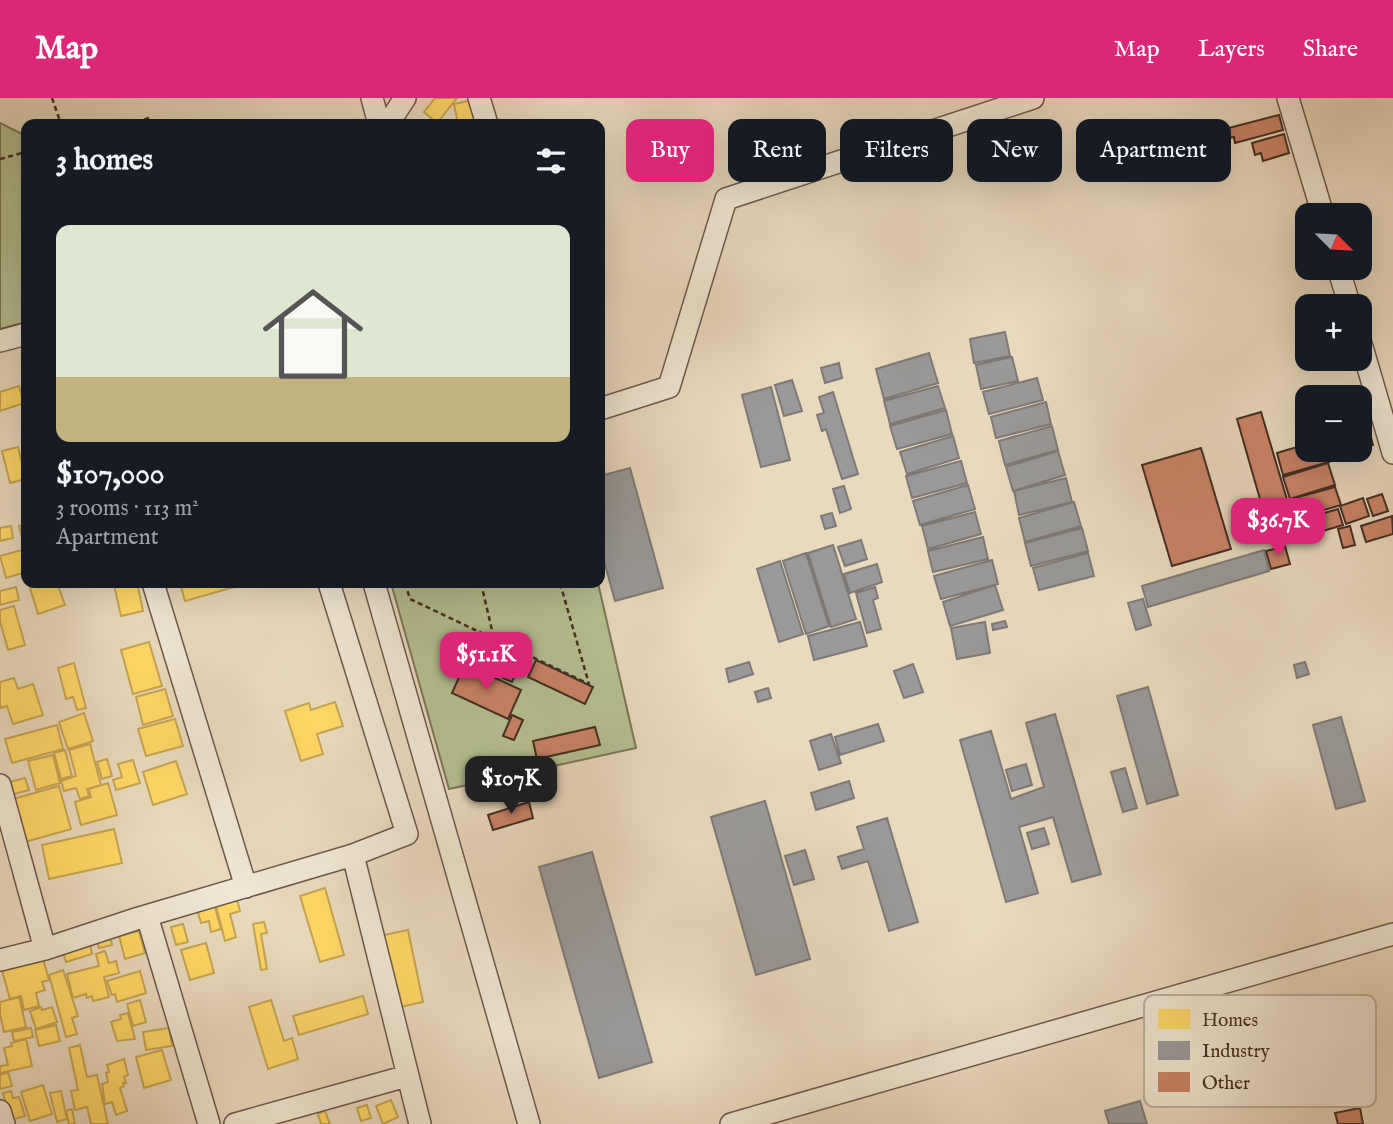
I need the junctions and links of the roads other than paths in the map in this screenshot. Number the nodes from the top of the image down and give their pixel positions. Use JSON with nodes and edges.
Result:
{"nodes":[{"id":1,"x":372,"y":98,"type":"edge"},
{"id":2,"x":405,"y":98,"type":"edge"},
{"id":3,"x":479,"y":98,"type":"edge"},
{"id":4,"x":1033,"y":98,"type":"edge"},
{"id":5,"x":1288,"y":98,"type":"edge"},
{"id":6,"x":378,"y":119,"type":"edge"},
{"id":7,"x":391,"y":119,"type":"edge"},
{"id":8,"x":485,"y":119,"type":"edge"},
{"id":9,"x":1319,"y":203,"type":"edge"},
{"id":10,"x":21,"y":335,"type":"edge"},
{"id":11,"x":0,"y":341,"type":"edge"},
{"id":12,"x":1369,"y":371,"type":"edge"},
{"id":13,"x":605,"y":407,"type":"edge"},
{"id":14,"x":1393,"y":453,"type":"edge"},
{"id":15,"x":155,"y":588,"type":"edge"},
{"id":16,"x":332,"y":588,"type":"edge"},
{"id":17,"x":375,"y":588,"type":"edge"},
{"id":18,"x":0,"y":785,"type":"edge"},
{"id":19,"x":354,"y":855,"type":"junction"},
{"id":20,"x":246,"y":887,"type":"junction"},
{"id":21,"x":147,"y":916,"type":"junction"},
{"id":22,"x":1393,"y":934,"type":"edge"},
{"id":23,"x":45,"y":949,"type":"junction"},
{"id":24,"x":0,"y":960,"type":"edge"},
{"id":25,"x":1180,"y":995,"type":"edge"},
{"id":26,"x":1144,"y":1005,"type":"edge"},
{"id":27,"x":407,"y":1076,"type":"junction"},
{"id":28,"x":0,"y":1111,"type":"edge"},
{"id":29,"x":4,"y":1124,"type":"edge"},
{"id":30,"x":209,"y":1124,"type":"edge"},
{"id":31,"x":235,"y":1124,"type":"edge"},
{"id":32,"x":420,"y":1124,"type":"edge"},
{"id":33,"x":529,"y":1124,"type":"edge"},
{"id":34,"x":731,"y":1124,"type":"edge"}],
"edges":[{"from":1,"to":6,"type":"street"},
{"from":2,"to":7,"type":"street"},
{"from":3,"to":8,"type":"street"},
{"from":4,"to":13,"type":"street"},
{"from":5,"to":9,"type":"street"},
{"from":10,"to":11,"type":"street"},
{"from":12,"to":14,"type":"street"},
{"from":15,"to":20,"type":"street"},
{"from":16,"to":19,"type":"street"},
{"from":17,"to":33,"type":"street"},
{"from":18,"to":23,"type":"street"},
{"from":19,"to":20,"type":"street"},
{"from":19,"to":27,"type":"street"},
{"from":20,"to":21,"type":"street"},
{"from":21,"to":23,"type":"street"},
{"from":21,"to":30,"type":"street"},
{"from":22,"to":25,"type":"street"},
{"from":23,"to":24,"type":"street"},
{"from":26,"to":34,"type":"street"},
{"from":27,"to":31,"type":"street"},
{"from":27,"to":32,"type":"street"},
{"from":28,"to":29,"type":"street"}]}
